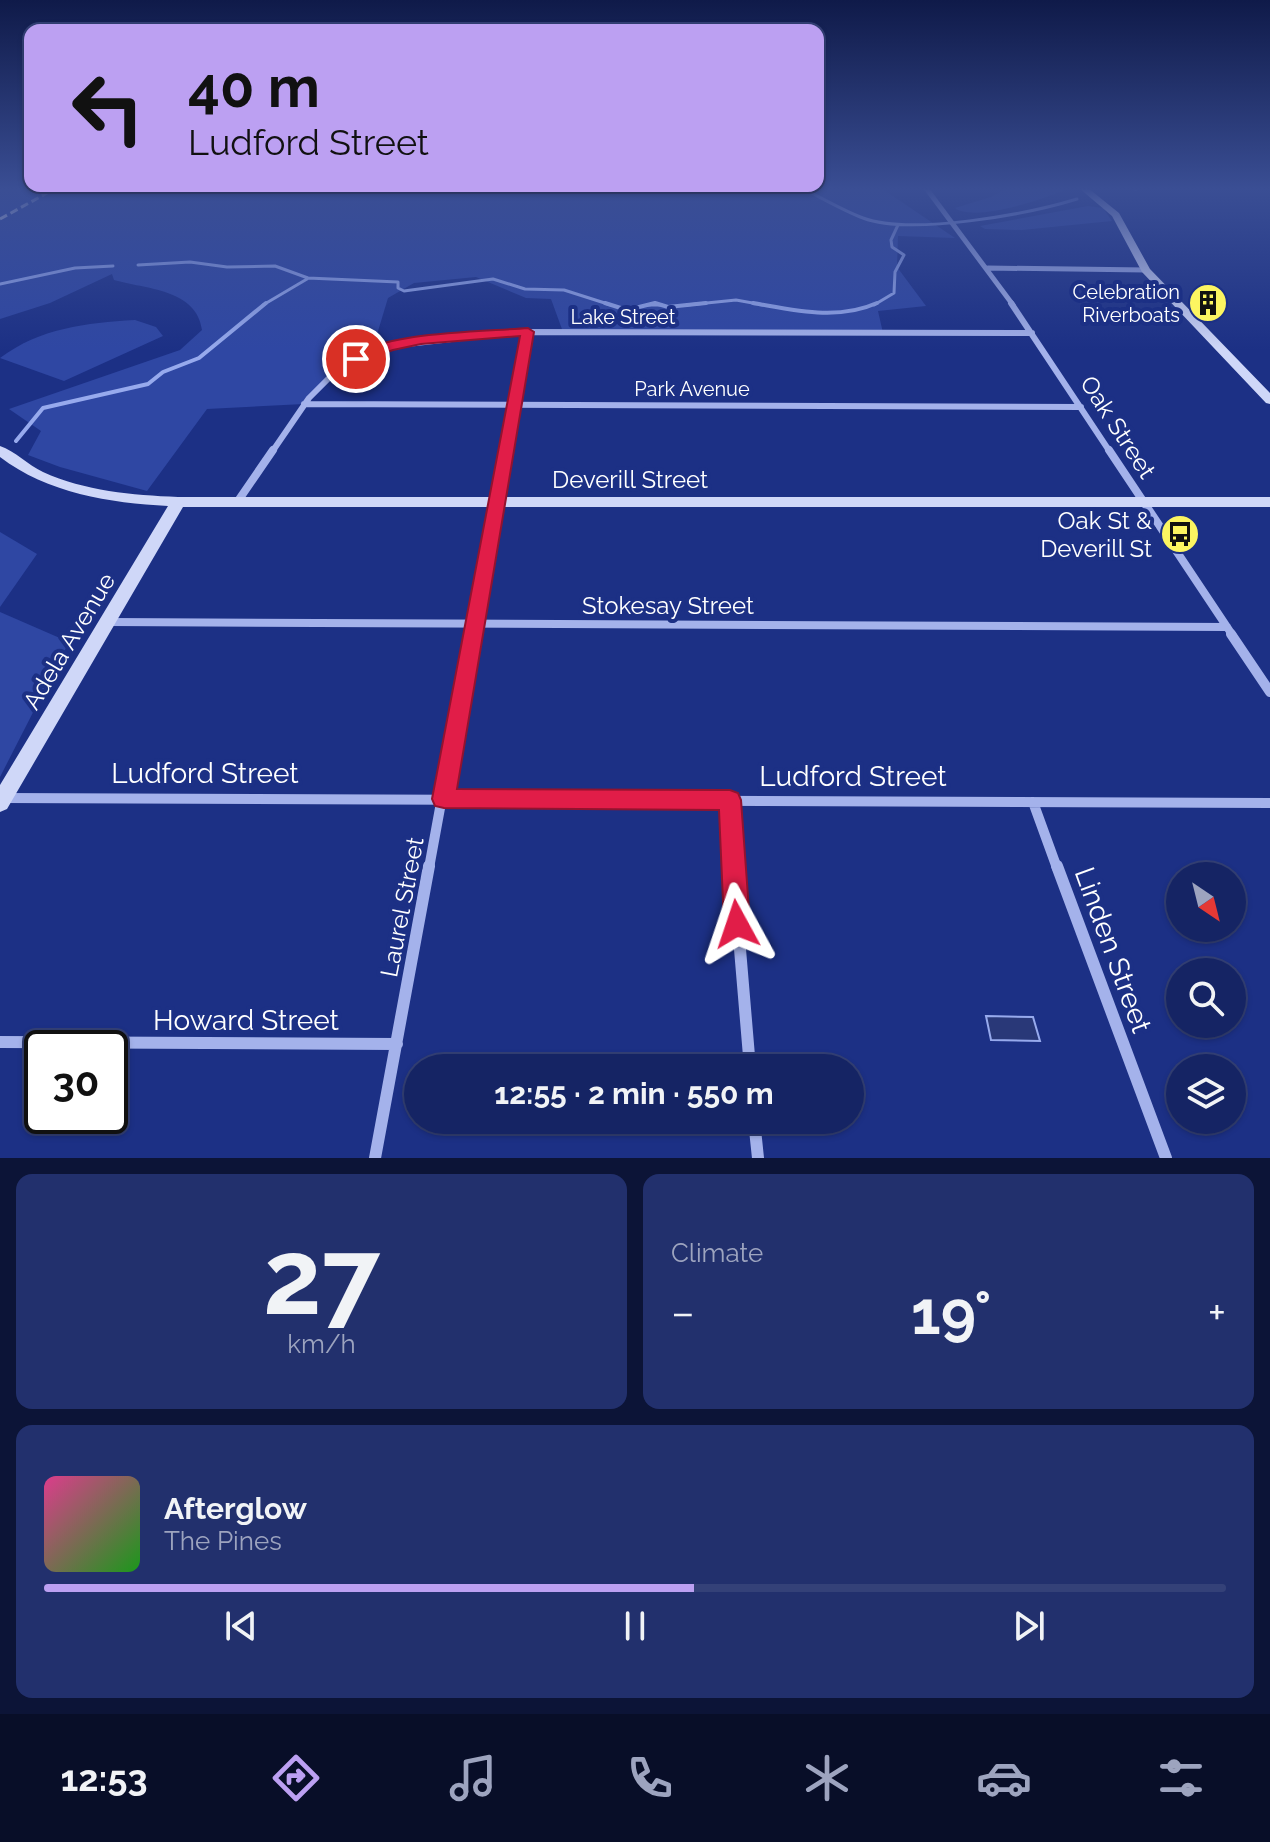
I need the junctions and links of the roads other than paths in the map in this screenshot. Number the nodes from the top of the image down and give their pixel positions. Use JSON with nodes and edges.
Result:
{"nodes":[{"id":1,"x":969,"y":242,"type":"edge"},
{"id":2,"x":1132,"y":242,"type":"edge"},
{"id":3,"x":988,"y":268,"type":"junction"},
{"id":4,"x":1146,"y":270,"type":"junction"},
{"id":5,"x":528,"y":332,"type":"junction"},
{"id":6,"x":1032,"y":333,"type":"junction"},
{"id":7,"x":1270,"y":400,"type":"edge"},
{"id":8,"x":304,"y":404,"type":"junction"},
{"id":9,"x":515,"y":404,"type":"junction"},
{"id":10,"x":1081,"y":407,"type":"junction"},
{"id":11,"x":3,"y":453,"type":"edge"},
{"id":12,"x":497,"y":500,"type":"junction"},
{"id":13,"x":238,"y":501,"type":"junction"},
{"id":14,"x":178,"y":502,"type":"junction"},
{"id":15,"x":1144,"y":502,"type":"junction"},
{"id":16,"x":1270,"y":502,"type":"edge"},
{"id":17,"x":109,"y":622,"type":"junction"},
{"id":18,"x":475,"y":624,"type":"junction"},
{"id":19,"x":1227,"y":627,"type":"junction"},
{"id":20,"x":1270,"y":692,"type":"edge"},
{"id":21,"x":444,"y":799,"type":"junction"},
{"id":22,"x":2,"y":800,"type":"edge"},
{"id":23,"x":730,"y":800,"type":"junction"},
{"id":24,"x":1033,"y":802,"type":"junction"},
{"id":25,"x":1270,"y":803,"type":"edge"},
{"id":26,"x":0,"y":1042,"type":"edge"},
{"id":27,"x":397,"y":1044,"type":"junction"},
{"id":28,"x":749,"y":1054,"type":"edge"},
{"id":29,"x":755,"y":1134,"type":"edge"},
{"id":30,"x":375,"y":1158,"type":"edge"},
{"id":31,"x":758,"y":1158,"type":"edge"},
{"id":32,"x":1166,"y":1158,"type":"edge"}],
"edges":[{"from":1,"to":3,"type":"street","name":"Oak Street"},
{"from":2,"to":4,"type":"main road"},
{"from":3,"to":4,"type":"street"},
{"from":3,"to":6,"type":"street","name":"Oak Street"},
{"from":4,"to":7,"type":"main road"},
{"from":5,"to":6,"type":"street","name":"Lake Street"},
{"from":5,"to":8,"type":"street","name":"Lake Street"},
{"from":5,"to":9,"type":"street","name":"Laurel Street"},
{"from":6,"to":10,"type":"street","name":"Oak Street"},
{"from":8,"to":9,"type":"street","name":"Park Avenue"},
{"from":8,"to":13,"type":"street","name":"Lake Street"},
{"from":9,"to":10,"type":"street","name":"Park Avenue"},
{"from":9,"to":12,"type":"street","name":"Laurel Street"},
{"from":10,"to":15,"type":"street","name":"Oak Street"},
{"from":11,"to":14,"type":"main road","name":"Deverill Street"},
{"from":12,"to":13,"type":"main road","name":"Deverill Street"},
{"from":12,"to":15,"type":"main road","name":"Deverill Street"},
{"from":12,"to":18,"type":"street","name":"Laurel Street"},
{"from":13,"to":14,"type":"main road","name":"Deverill Street"},
{"from":14,"to":17,"type":"main road","name":"Adela Avenue"},
{"from":15,"to":16,"type":"main road","name":"Deverill Street"},
{"from":15,"to":19,"type":"street","name":"Oak Street"},
{"from":17,"to":18,"type":"street","name":"Stokesay Street"},
{"from":17,"to":22,"type":"main road","name":"Adela Avenue"},
{"from":18,"to":19,"type":"street","name":"Stokesay Street"},
{"from":18,"to":21,"type":"street","name":"Laurel Street"},
{"from":19,"to":20,"type":"street","name":"Oak Street"},
{"from":21,"to":22,"type":"street","name":"Ludford Street"},
{"from":21,"to":23,"type":"street","name":"Ludford Street"},
{"from":21,"to":27,"type":"street","name":"Laurel Street"},
{"from":23,"to":24,"type":"street","name":"Ludford Street"},
{"from":23,"to":28,"type":"street"},
{"from":24,"to":25,"type":"street","name":"Ludford Street"},
{"from":24,"to":32,"type":"street","name":"Linden Street"},
{"from":26,"to":27,"type":"street","name":"Howard Street"},
{"from":27,"to":30,"type":"street","name":"Laurel Street"},
{"from":29,"to":31,"type":"street"}]}
